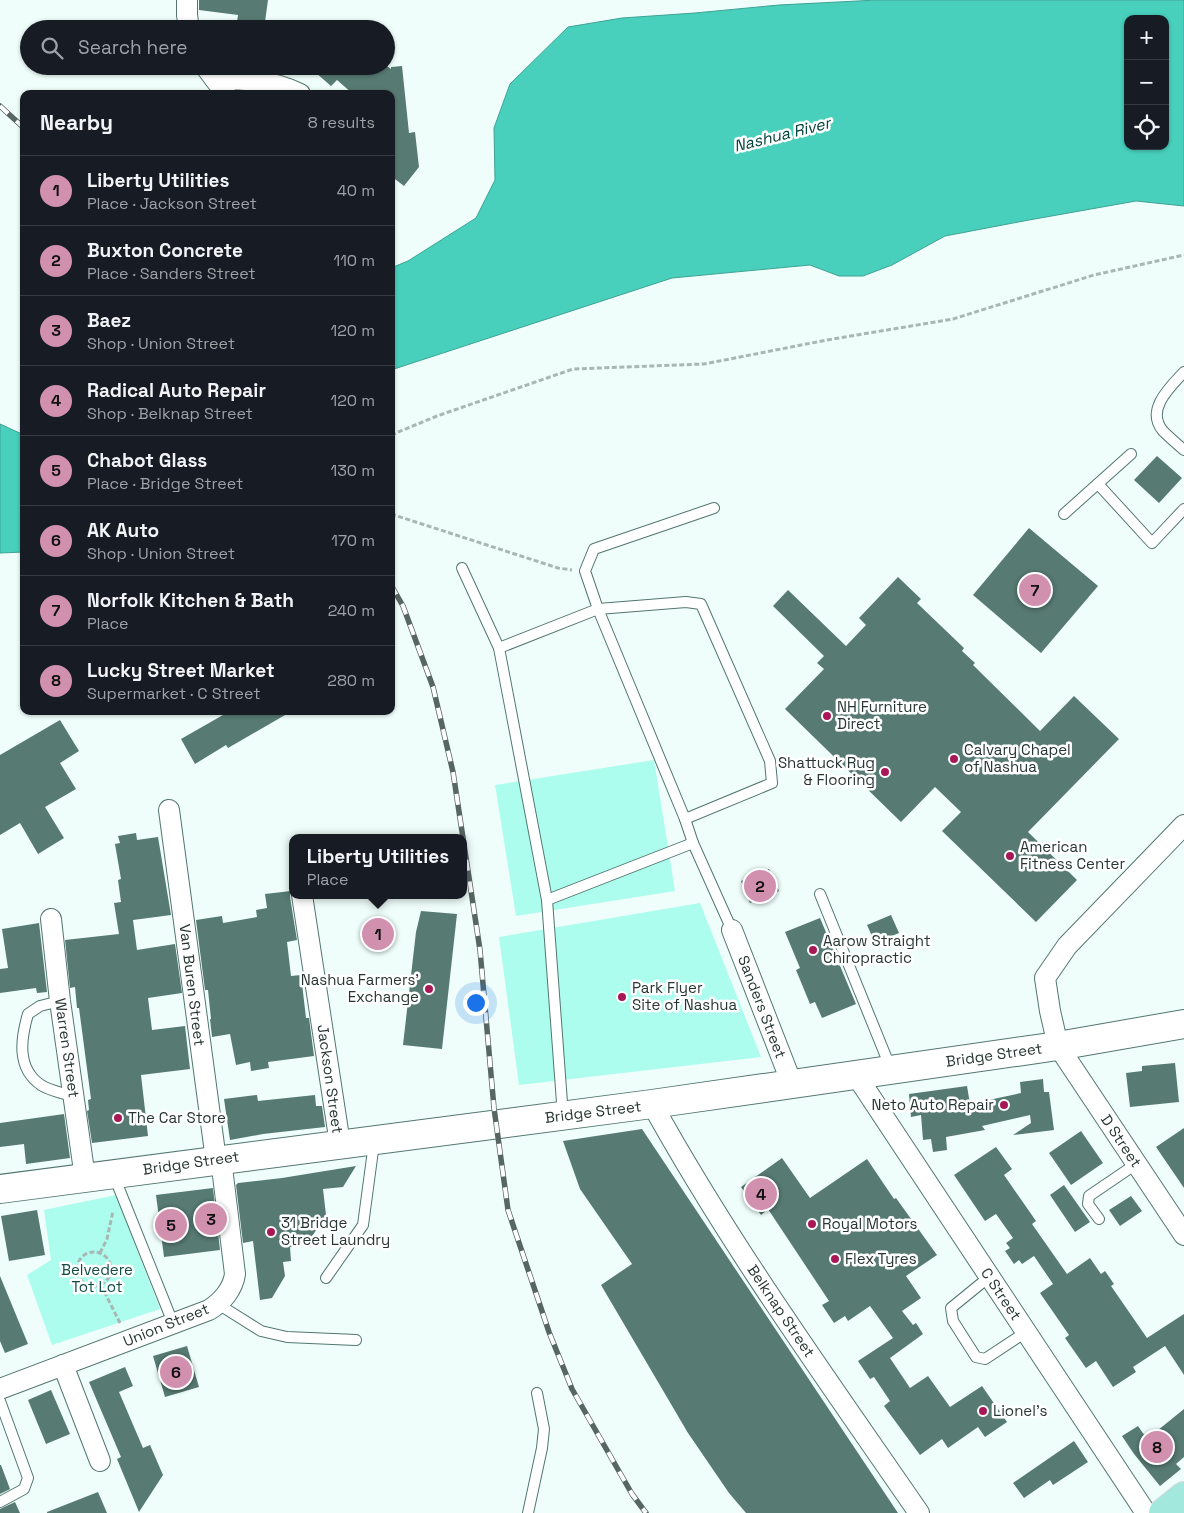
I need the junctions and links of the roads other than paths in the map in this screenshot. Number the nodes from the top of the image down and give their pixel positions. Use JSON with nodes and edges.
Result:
{"nodes":[{"id":1,"x":187,"y":0,"type":"edge"},
{"id":2,"x":188,"y":20,"type":"edge"},
{"id":3,"x":215,"y":80,"type":"edge"},
{"id":4,"x":293,"y":90,"type":"edge"},
{"id":5,"x":1184,"y":372,"type":"edge"},
{"id":6,"x":1184,"y":450,"type":"edge"},
{"id":7,"x":1131,"y":454,"type":"dead end"},
{"id":8,"x":1098,"y":484,"type":"junction"},
{"id":9,"x":714,"y":508,"type":"dead end"},
{"id":10,"x":1184,"y":509,"type":"edge"},
{"id":11,"x":1064,"y":514,"type":"dead end"},
{"id":12,"x":462,"y":568,"type":"dead end"},
{"id":13,"x":598,"y":609,"type":"junction"},
{"id":14,"x":499,"y":648,"type":"junction"},
{"id":15,"x":169,"y":810,"type":"dead end"},
{"id":16,"x":685,"y":819,"type":"junction"},
{"id":17,"x":1184,"y":825,"type":"edge"},
{"id":18,"x":693,"y":843,"type":"junction"},
{"id":19,"x":820,"y":894,"type":"dead end"},
{"id":20,"x":303,"y":899,"type":"edge"},
{"id":21,"x":548,"y":900,"type":"junction"},
{"id":22,"x":51,"y":919,"type":"dead end"},
{"id":23,"x":732,"y":930,"type":"joint"},
{"id":24,"x":60,"y":1001,"type":"junction"},
{"id":25,"x":1184,"y":1024,"type":"edge"},
{"id":26,"x":1058,"y":1046,"type":"junction"},
{"id":27,"x":891,"y":1070,"type":"junction"},
{"id":28,"x":856,"y":1075,"type":"junction"},
{"id":29,"x":792,"y":1084,"type":"junction"},
{"id":30,"x":74,"y":1097,"type":"junction"},
{"id":31,"x":652,"y":1104,"type":"junction"},
{"id":32,"x":563,"y":1116,"type":"junction"},
{"id":33,"x":375,"y":1139,"type":"junction"},
{"id":34,"x":340,"y":1144,"type":"junction"},
{"id":35,"x":218,"y":1159,"type":"junction"},
{"id":36,"x":1136,"y":1164,"type":"junction"},
{"id":37,"x":114,"y":1174,"type":"junction"},
{"id":38,"x":85,"y":1178,"type":"junction"},
{"id":39,"x":0,"y":1189,"type":"edge"},
{"id":40,"x":1099,"y":1219,"type":"dead end"},
{"id":41,"x":1184,"y":1236,"type":"edge"},
{"id":42,"x":989,"y":1277,"type":"junction"},
{"id":43,"x":326,"y":1278,"type":"dead end"},
{"id":44,"x":218,"y":1304,"type":"junction"},
{"id":45,"x":173,"y":1323,"type":"junction"},
{"id":46,"x":1026,"y":1332,"type":"junction"},
{"id":47,"x":356,"y":1340,"type":"dead end"},
{"id":48,"x":63,"y":1366,"type":"junction"},
{"id":49,"x":0,"y":1389,"type":"edge"},
{"id":50,"x":537,"y":1393,"type":"dead end"},
{"id":51,"x":0,"y":1401,"type":"edge"},
{"id":52,"x":100,"y":1461,"type":"dead end"},
{"id":53,"x":1184,"y":1496,"type":"edge"},
{"id":54,"x":0,"y":1502,"type":"edge"},
{"id":55,"x":528,"y":1513,"type":"edge"},
{"id":56,"x":919,"y":1513,"type":"edge"},
{"id":57,"x":1146,"y":1513,"type":"edge"},
{"id":58,"x":1163,"y":1513,"type":"edge"}],
"edges":[{"from":1,"to":2,"type":"street"},
{"from":3,"to":4,"type":"street"},
{"from":5,"to":6,"type":"lane"},
{"from":7,"to":8,"type":"lane"},
{"from":8,"to":10,"type":"lane"},
{"from":8,"to":11,"type":"lane"},
{"from":9,"to":13,"type":"lane"},
{"from":12,"to":14,"type":"lane"},
{"from":13,"to":14,"type":"lane"},
{"from":13,"to":16,"type":"lane"},
{"from":13,"to":16,"type":"lane"},
{"from":14,"to":21,"type":"lane"},
{"from":15,"to":35,"type":"street","name":"Van Buren Street"},
{"from":16,"to":18,"type":"lane"},
{"from":17,"to":26,"type":"street"},
{"from":18,"to":21,"type":"lane"},
{"from":18,"to":23,"type":"lane"},
{"from":19,"to":27,"type":"lane"},
{"from":20,"to":34,"type":"street","name":"Jackson Street"},
{"from":21,"to":32,"type":"lane"},
{"from":22,"to":24,"type":"street","name":"Warren Street"},
{"from":23,"to":29,"type":"street","name":"Sanders Street"},
{"from":24,"to":30,"type":"street","name":"Warren Street"},
{"from":24,"to":30,"type":"lane"},
{"from":25,"to":26,"type":"street","name":"Bridge Street"},
{"from":26,"to":27,"type":"street","name":"Bridge Street"},
{"from":26,"to":36,"type":"street","name":"D Street"},
{"from":27,"to":28,"type":"street","name":"Bridge Street"},
{"from":28,"to":29,"type":"street","name":"Bridge Street"},
{"from":28,"to":42,"type":"street","name":"C Street"},
{"from":29,"to":31,"type":"street","name":"Bridge Street"},
{"from":30,"to":38,"type":"street","name":"Warren Street"},
{"from":31,"to":32,"type":"street","name":"Bridge Street"},
{"from":31,"to":56,"type":"street","name":"Belknap Street"},
{"from":32,"to":33,"type":"street","name":"Bridge Street"},
{"from":33,"to":34,"type":"street","name":"Bridge Street"},
{"from":33,"to":43,"type":"lane"},
{"from":34,"to":35,"type":"street","name":"Bridge Street"},
{"from":35,"to":37,"type":"street","name":"Bridge Street"},
{"from":35,"to":44,"type":"street","name":"Union Street"},
{"from":36,"to":40,"type":"lane"},
{"from":36,"to":41,"type":"street","name":"D Street"},
{"from":37,"to":38,"type":"street","name":"Bridge Street"},
{"from":37,"to":45,"type":"lane"},
{"from":38,"to":39,"type":"street","name":"Bridge Street"},
{"from":42,"to":46,"type":"street","name":"C Street"},
{"from":42,"to":46,"type":"lane"},
{"from":44,"to":45,"type":"street","name":"Union Street"},
{"from":44,"to":47,"type":"lane"},
{"from":45,"to":48,"type":"street","name":"Union Street"},
{"from":46,"to":57,"type":"street","name":"C Street"},
{"from":48,"to":49,"type":"street","name":"Union Street"},
{"from":48,"to":52,"type":"street"},
{"from":50,"to":55,"type":"lane"},
{"from":51,"to":54,"type":"lane"},
{"from":53,"to":58,"type":"main road"}]}
